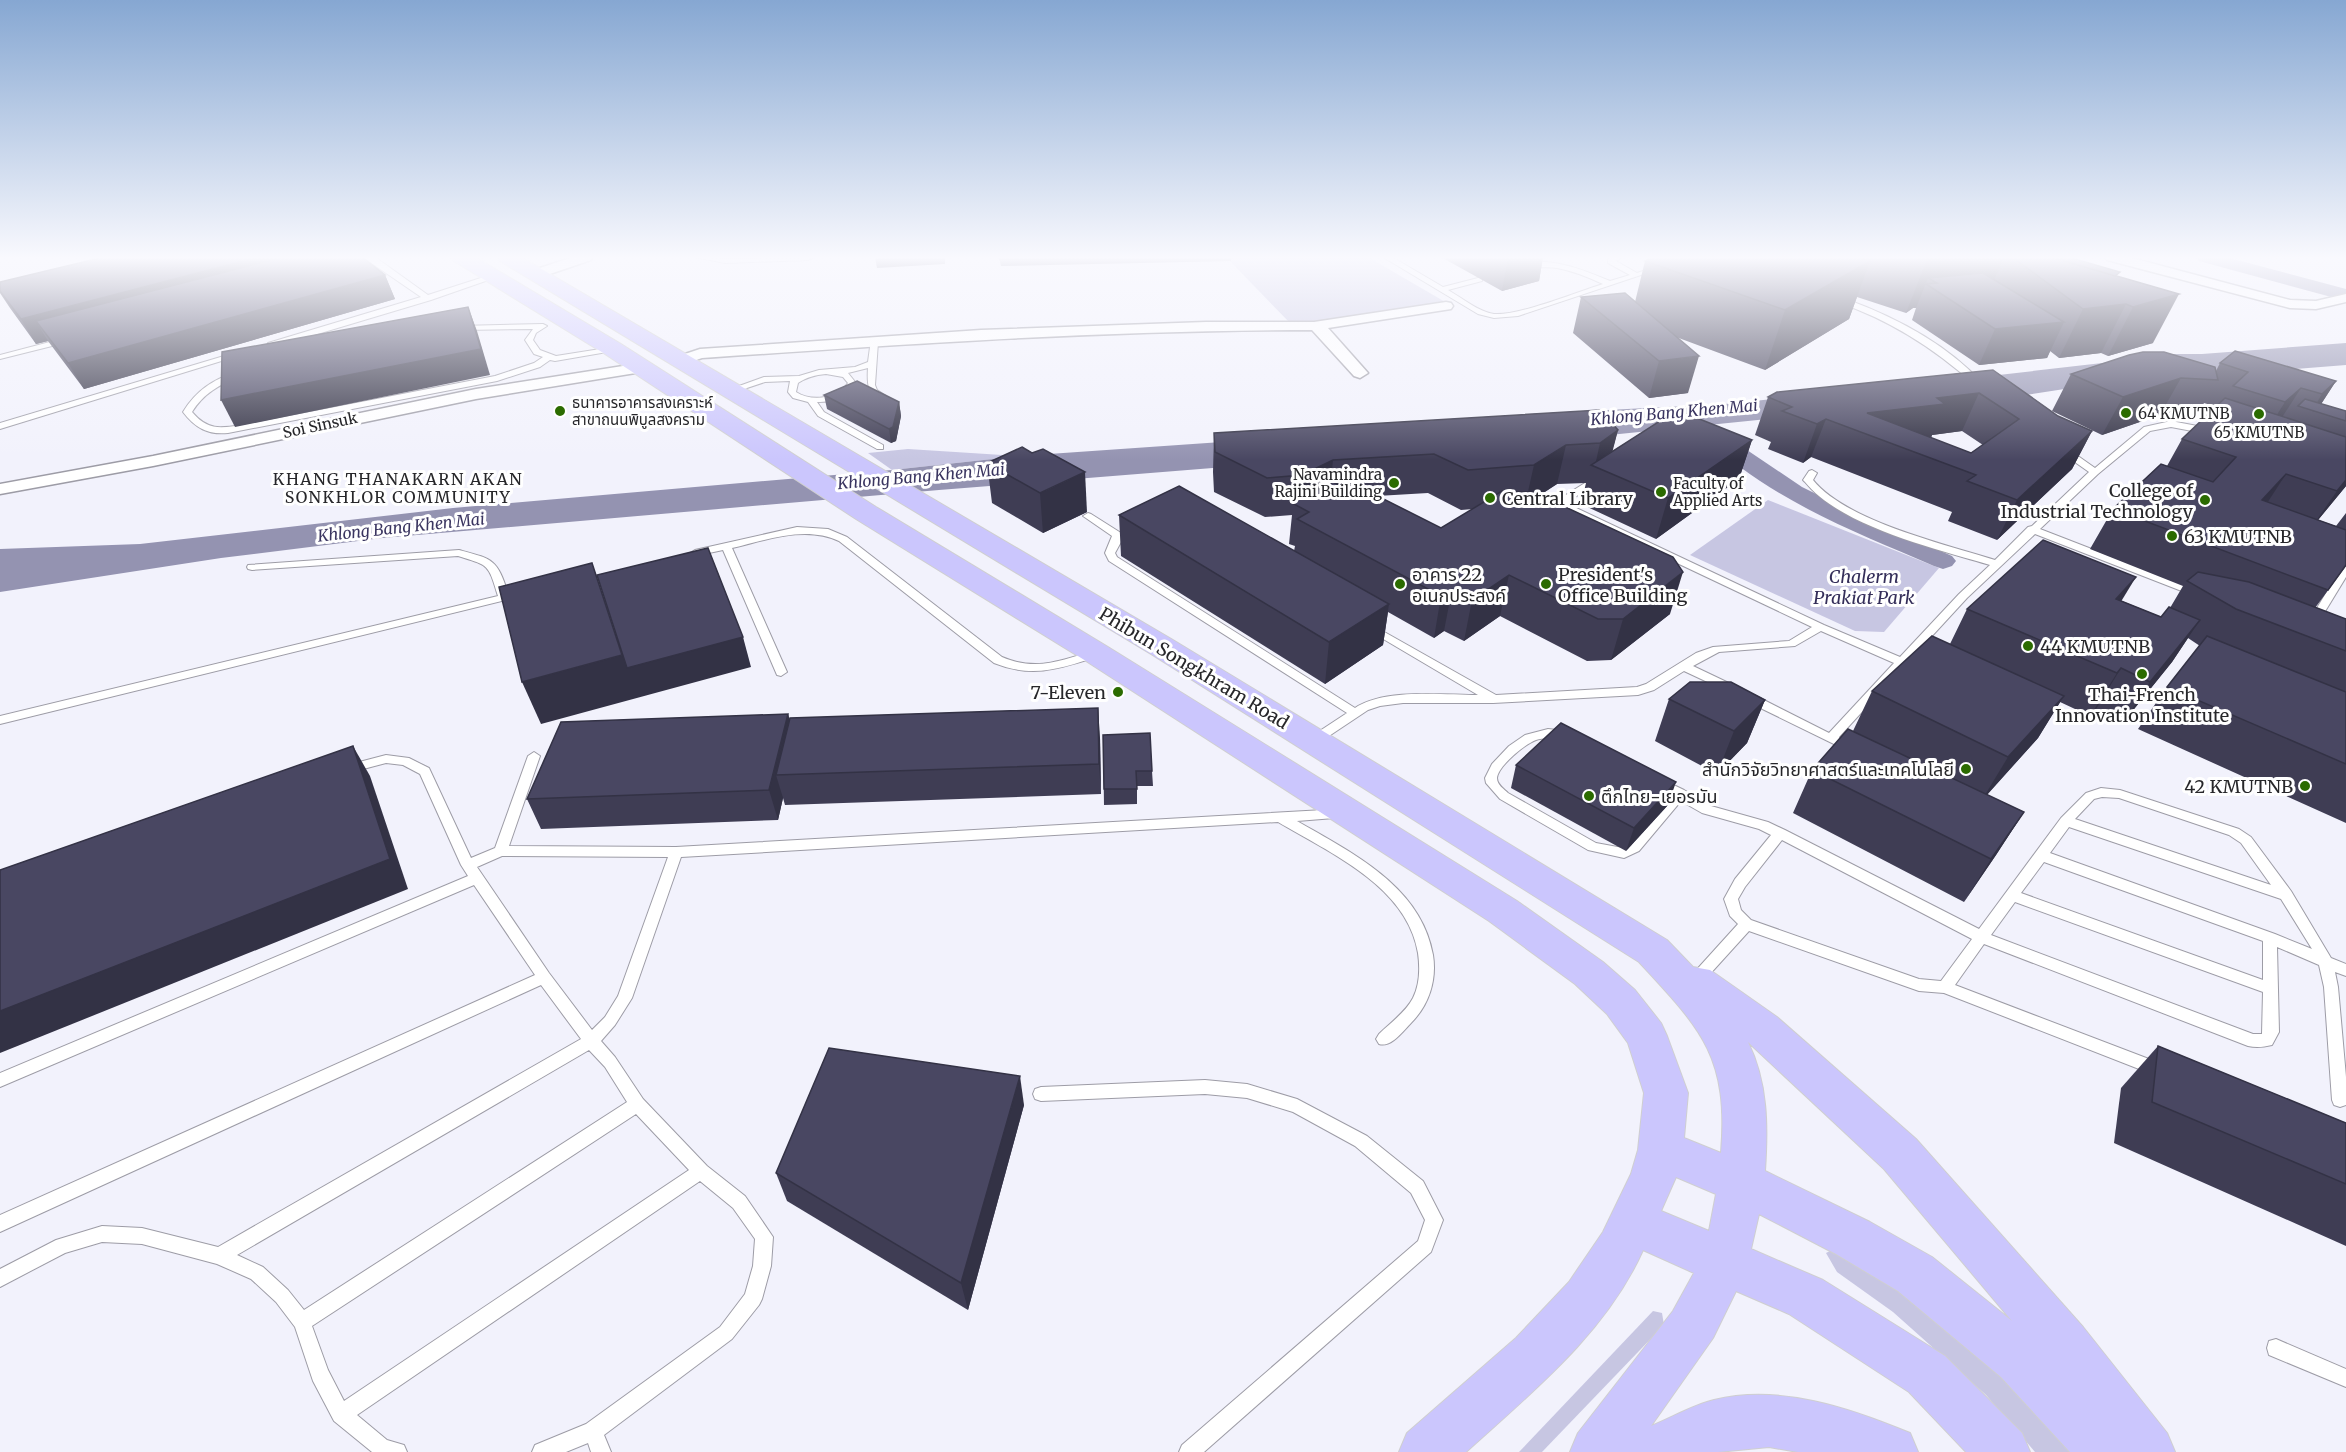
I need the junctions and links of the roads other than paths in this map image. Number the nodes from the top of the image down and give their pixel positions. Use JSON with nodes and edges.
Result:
{"nodes":[{"id":1,"x":336,"y":325,"type":"edge"},
{"id":2,"x":508,"y":325,"type":"edge"},
{"id":3,"x":545,"y":325,"type":"edge"},
{"id":4,"x":559,"y":325,"type":"edge"},
{"id":5,"x":622,"y":325,"type":"edge"},
{"id":6,"x":1322,"y":325,"type":"edge"},
{"id":7,"x":1901,"y":325,"type":"edge"},
{"id":8,"x":1314,"y":326,"type":"junction"},
{"id":9,"x":451,"y":330,"type":"edge"},
{"id":10,"x":69,"y":339,"type":"edge"},
{"id":11,"x":874,"y":342,"type":"junction"},
{"id":12,"x":259,"y":348,"type":"edge"},
{"id":13,"x":613,"y":349,"type":"junction"},
{"id":14,"x":248,"y":352,"type":"edge"},
{"id":15,"x":0,"y":357,"type":"edge"},
{"id":16,"x":549,"y":357,"type":"junction"},
{"id":17,"x":681,"y":360,"type":"junction"},
{"id":18,"x":873,"y":363,"type":"junction"},
{"id":19,"x":642,"y":368,"type":"junction"},
{"id":20,"x":836,"y":372,"type":"junction"},
{"id":21,"x":243,"y":373,"type":"edge"},
{"id":22,"x":1360,"y":373,"type":"dead end"},
{"id":23,"x":800,"y":378,"type":"junction"},
{"id":24,"x":1984,"y":389,"type":"edge"},
{"id":25,"x":732,"y":390,"type":"junction"},
{"id":26,"x":873,"y":391,"type":"junction"},
{"id":27,"x":846,"y":392,"type":"junction"},
{"id":28,"x":811,"y":400,"type":"junction"},
{"id":29,"x":889,"y":401,"type":"edge"},
{"id":30,"x":0,"y":426,"type":"edge"},
{"id":31,"x":2215,"y":434,"type":"edge"},
{"id":32,"x":2058,"y":446,"type":"edge"},
{"id":33,"x":880,"y":447,"type":"dead end"},
{"id":34,"x":1611,"y":470,"type":"edge"},
{"id":35,"x":2094,"y":472,"type":"junction"},
{"id":36,"x":1812,"y":473,"type":"dead end"},
{"id":37,"x":0,"y":489,"type":"edge"},
{"id":38,"x":1088,"y":516,"type":"dead end"},
{"id":39,"x":2032,"y":529,"type":"junction"},
{"id":40,"x":726,"y":546,"type":"junction"},
{"id":41,"x":679,"y":557,"type":"edge"},
{"id":42,"x":1996,"y":564,"type":"junction"},
{"id":43,"x":252,"y":567,"type":"dead end"},
{"id":44,"x":2346,"y":568,"type":"edge"},
{"id":45,"x":527,"y":592,"type":"edge"},
{"id":46,"x":504,"y":598,"type":"junction"},
{"id":47,"x":2208,"y":598,"type":"edge"},
{"id":48,"x":1364,"y":622,"type":"edge"},
{"id":49,"x":1820,"y":627,"type":"junction"},
{"id":50,"x":2306,"y":636,"type":"edge"},
{"id":51,"x":1097,"y":654,"type":"junction"},
{"id":52,"x":1900,"y":662,"type":"junction"},
{"id":53,"x":1684,"y":666,"type":"junction"},
{"id":54,"x":781,"y":672,"type":"dead end"},
{"id":55,"x":1932,"y":676,"type":"edge"},
{"id":56,"x":1493,"y":699,"type":"junction"},
{"id":57,"x":1355,"y":713,"type":"junction"},
{"id":58,"x":0,"y":720,"type":"edge"},
{"id":59,"x":1831,"y":738,"type":"junction"},
{"id":60,"x":1313,"y":741,"type":"junction"},
{"id":61,"x":1583,"y":742,"type":"edge"},
{"id":62,"x":1851,"y":748,"type":"edge"},
{"id":63,"x":534,"y":756,"type":"dead end"},
{"id":64,"x":332,"y":775,"type":"edge"},
{"id":65,"x":1651,"y":778,"type":"edge"},
{"id":66,"x":1680,"y":793,"type":"junction"},
{"id":67,"x":1347,"y":814,"type":"junction"},
{"id":68,"x":1280,"y":818,"type":"junction"},
{"id":69,"x":2066,"y":821,"type":"junction"},
{"id":70,"x":1780,"y":833,"type":"junction"},
{"id":71,"x":501,"y":851,"type":"junction"},
{"id":72,"x":676,"y":852,"type":"junction"},
{"id":73,"x":2040,"y":855,"type":"junction"},
{"id":74,"x":468,"y":866,"type":"junction"},
{"id":75,"x":477,"y":878,"type":"junction"},
{"id":76,"x":2012,"y":895,"type":"junction"},
{"id":77,"x":2286,"y":895,"type":"junction"},
{"id":78,"x":1746,"y":924,"type":"junction"},
{"id":79,"x":1982,"y":937,"type":"junction"},
{"id":80,"x":2270,"y":938,"type":"junction"},
{"id":81,"x":1653,"y":951,"type":"junction"},
{"id":82,"x":2325,"y":959,"type":"junction"},
{"id":83,"x":2346,"y":970,"type":"edge"},
{"id":84,"x":544,"y":977,"type":"junction"},
{"id":85,"x":1695,"y":981,"type":"junction"},
{"id":86,"x":1945,"y":987,"type":"junction"},
{"id":87,"x":2272,"y":989,"type":"junction"},
{"id":88,"x":1384,"y":1039,"type":"dead end"},
{"id":89,"x":591,"y":1041,"type":"junction"},
{"id":90,"x":2175,"y":1076,"type":"edge"},
{"id":91,"x":0,"y":1080,"type":"edge"},
{"id":92,"x":1041,"y":1094,"type":"dead end"},
{"id":93,"x":2340,"y":1100,"type":"dead end"},
{"id":94,"x":638,"y":1104,"type":"junction"},
{"id":95,"x":1661,"y":1150,"type":"junction"},
{"id":96,"x":701,"y":1171,"type":"junction"},
{"id":97,"x":1743,"y":1183,"type":"junction"},
{"id":98,"x":1633,"y":1222,"type":"junction"},
{"id":99,"x":0,"y":1224,"type":"edge"},
{"id":100,"x":219,"y":1256,"type":"junction"},
{"id":101,"x":1724,"y":1261,"type":"junction"},
{"id":102,"x":0,"y":1278,"type":"edge"},
{"id":103,"x":302,"y":1322,"type":"junction"},
{"id":104,"x":2276,"y":1348,"type":"dead end"},
{"id":105,"x":2346,"y":1378,"type":"edge"},
{"id":106,"x":341,"y":1414,"type":"junction"},
{"id":107,"x":593,"y":1431,"type":"junction"},
{"id":108,"x":397,"y":1452,"type":"edge"},
{"id":109,"x":542,"y":1452,"type":"edge"},
{"id":110,"x":601,"y":1452,"type":"edge"},
{"id":111,"x":1189,"y":1452,"type":"edge"},
{"id":112,"x":1426,"y":1452,"type":"edge"},
{"id":113,"x":1597,"y":1452,"type":"edge"},
{"id":114,"x":1653,"y":1452,"type":"edge"},
{"id":115,"x":1891,"y":1452,"type":"edge"},
{"id":116,"x":2003,"y":1452,"type":"edge"},
{"id":117,"x":2106,"y":1452,"type":"edge"},
{"id":118,"x":2148,"y":1452,"type":"edge"}],
"edges":[{"from":1,"to":12,"type":"lane"},
{"from":2,"to":9,"type":"lane"},
{"from":3,"to":16,"type":"lane"},
{"from":4,"to":13,"type":"main road","name":"Phibun Songkhram Road"},
{"from":5,"to":17,"type":"main road","name":"Phibun Songkhram Road"},
{"from":6,"to":8,"type":"street"},
{"from":7,"to":24,"type":"lane"},
{"from":8,"to":11,"type":"street"},
{"from":8,"to":22,"type":"street"},
{"from":10,"to":15,"type":"lane"},
{"from":11,"to":17,"type":"street"},
{"from":11,"to":18,"type":"lane"},
{"from":13,"to":16,"type":"lane"},
{"from":13,"to":19,"type":"main road","name":"Phibun Songkhram Road"},
{"from":14,"to":30,"type":"lane"},
{"from":16,"to":21,"type":"lane"},
{"from":17,"to":25,"type":"main road","name":"Phibun Songkhram Road"},
{"from":18,"to":20,"type":"lane"},
{"from":18,"to":26,"type":"lane"},
{"from":19,"to":37,"type":"street","name":"Soi Sinsuk"},
{"from":19,"to":51,"type":"main road","name":"Phibun Songkhram Road"},
{"from":20,"to":23,"type":"lane"},
{"from":20,"to":27,"type":"lane"},
{"from":23,"to":25,"type":"lane"},
{"from":23,"to":28,"type":"lane"},
{"from":25,"to":60,"type":"main road","name":"Phibun Songkhram Road"},
{"from":26,"to":27,"type":"lane"},
{"from":26,"to":29,"type":"lane"},
{"from":27,"to":28,"type":"lane"},
{"from":28,"to":33,"type":"lane"},
{"from":31,"to":35,"type":"lane"},
{"from":32,"to":35,"type":"lane"},
{"from":34,"to":49,"type":"lane"},
{"from":35,"to":39,"type":"lane"},
{"from":36,"to":42,"type":"lane"},
{"from":38,"to":57,"type":"lane"},
{"from":39,"to":42,"type":"lane"},
{"from":39,"to":47,"type":"lane"},
{"from":40,"to":41,"type":"lane"},
{"from":40,"to":51,"type":"lane"},
{"from":40,"to":54,"type":"lane"},
{"from":42,"to":52,"type":"lane"},
{"from":43,"to":46,"type":"lane"},
{"from":44,"to":50,"type":"lane"},
{"from":45,"to":46,"type":"lane"},
{"from":46,"to":58,"type":"lane"},
{"from":48,"to":56,"type":"lane"},
{"from":49,"to":52,"type":"lane"},
{"from":49,"to":53,"type":"lane"},
{"from":51,"to":67,"type":"main road","name":"Phibun Songkhram Road"},
{"from":52,"to":55,"type":"lane"},
{"from":52,"to":59,"type":"lane"},
{"from":53,"to":56,"type":"lane"},
{"from":53,"to":59,"type":"lane"},
{"from":56,"to":57,"type":"lane"},
{"from":57,"to":60,"type":"lane"},
{"from":59,"to":62,"type":"lane"},
{"from":60,"to":81,"type":"main road","name":"Phibun Songkhram Road"},
{"from":61,"to":66,"type":"lane"},
{"from":63,"to":71,"type":"lane"},
{"from":64,"to":74,"type":"lane"},
{"from":65,"to":66,"type":"lane"},
{"from":66,"to":70,"type":"lane"},
{"from":67,"to":68,"type":"lane"},
{"from":67,"to":95,"type":"main road","name":"Phibun Songkhram Road"},
{"from":68,"to":72,"type":"lane"},
{"from":68,"to":88,"type":"lane"},
{"from":69,"to":73,"type":"lane"},
{"from":69,"to":77,"type":"lane"},
{"from":69,"to":77,"type":"lane"},
{"from":70,"to":78,"type":"lane"},
{"from":70,"to":79,"type":"lane"},
{"from":71,"to":72,"type":"lane"},
{"from":71,"to":74,"type":"lane"},
{"from":72,"to":89,"type":"lane"},
{"from":73,"to":76,"type":"lane"},
{"from":73,"to":80,"type":"lane"},
{"from":74,"to":75,"type":"lane"},
{"from":75,"to":84,"type":"lane"},
{"from":75,"to":91,"type":"lane"},
{"from":76,"to":79,"type":"lane"},
{"from":76,"to":87,"type":"lane"},
{"from":77,"to":82,"type":"lane"},
{"from":78,"to":85,"type":"lane"},
{"from":78,"to":86,"type":"lane"},
{"from":79,"to":86,"type":"lane"},
{"from":79,"to":87,"type":"lane"},
{"from":80,"to":82,"type":"lane"},
{"from":80,"to":87,"type":"lane"},
{"from":81,"to":85,"type":"main road"},
{"from":81,"to":97,"type":"main road","name":"Phibun Songkhram Road"},
{"from":82,"to":83,"type":"lane"},
{"from":82,"to":93,"type":"lane"},
{"from":84,"to":89,"type":"lane"},
{"from":84,"to":99,"type":"lane"},
{"from":85,"to":118,"type":"main road"},
{"from":86,"to":90,"type":"lane"},
{"from":89,"to":94,"type":"lane"},
{"from":89,"to":100,"type":"lane"},
{"from":92,"to":111,"type":"lane"},
{"from":94,"to":96,"type":"lane"},
{"from":94,"to":103,"type":"lane"},
{"from":95,"to":97,"type":"main road"},
{"from":95,"to":98,"type":"main road","name":"Phibun Songkhram Road"},
{"from":96,"to":106,"type":"lane"},
{"from":96,"to":107,"type":"lane"},
{"from":97,"to":101,"type":"main road","name":"Phibun Songkhram Road"},
{"from":97,"to":117,"type":"main road"},
{"from":98,"to":101,"type":"main road"},
{"from":98,"to":112,"type":"main road","name":"Phibun Songkhram Road"},
{"from":100,"to":102,"type":"lane"},
{"from":100,"to":103,"type":"lane"},
{"from":101,"to":113,"type":"main road","name":"Phibun Songkhram Road"},
{"from":101,"to":116,"type":"main road"},
{"from":103,"to":106,"type":"lane"},
{"from":104,"to":105,"type":"lane"},
{"from":106,"to":108,"type":"lane"},
{"from":107,"to":109,"type":"lane"},
{"from":107,"to":110,"type":"lane"},
{"from":114,"to":115,"type":"main road"}]}
